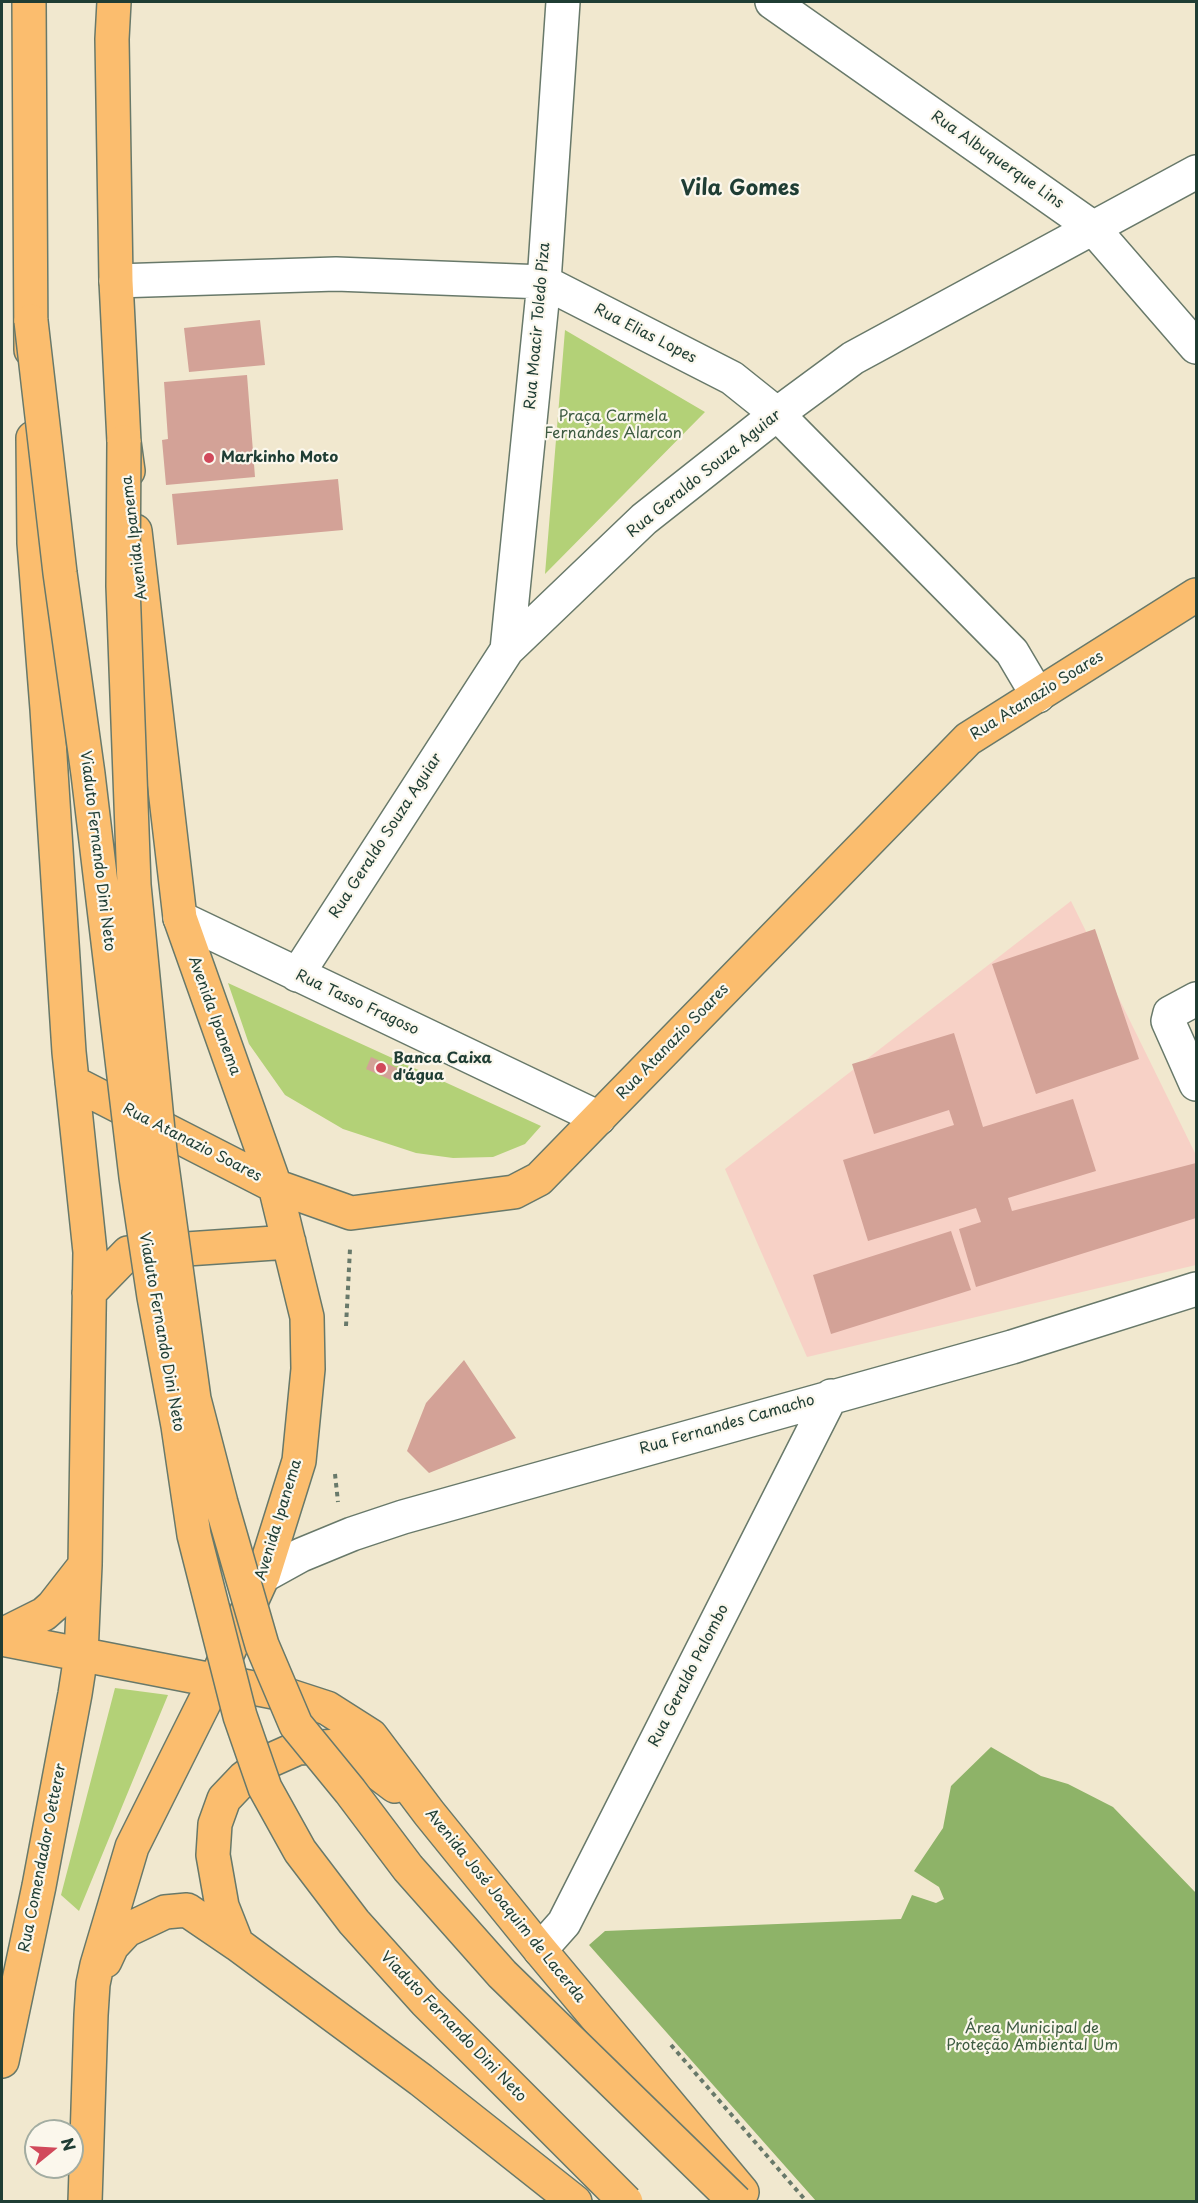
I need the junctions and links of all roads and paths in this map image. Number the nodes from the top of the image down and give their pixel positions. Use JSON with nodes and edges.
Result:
{"nodes":[{"id":1,"x":29,"y":2,"type":"edge"},
{"id":2,"x":114,"y":2,"type":"edge"},
{"id":3,"x":563,"y":2,"type":"edge"},
{"id":4,"x":772,"y":2,"type":"edge"},
{"id":5,"x":1197,"y":172,"type":"edge"},
{"id":6,"x":1092,"y":227,"type":"junction"},
{"id":7,"x":116,"y":281,"type":"junction"},
{"id":8,"x":544,"y":282,"type":"junction"},
{"id":9,"x":31,"y":321,"type":"junction"},
{"id":10,"x":1197,"y":347,"type":"edge"},
{"id":11,"x":777,"y":414,"type":"junction"},
{"id":12,"x":124,"y":442,"type":"junction"},
{"id":13,"x":1197,"y":595,"type":"edge"},
{"id":14,"x":507,"y":650,"type":"junction"},
{"id":15,"x":1038,"y":696,"type":"junction"},
{"id":16,"x":180,"y":918,"type":"junction"},
{"id":17,"x":297,"y":975,"type":"junction"},
{"id":18,"x":1197,"y":999,"type":"edge"},
{"id":19,"x":72,"y":1082,"type":"junction"},
{"id":20,"x":1197,"y":1084,"type":"edge"},
{"id":21,"x":599,"y":1118,"type":"junction"},
{"id":22,"x":275,"y":1186,"type":"junction"},
{"id":23,"x":289,"y":1242,"type":"junction"},
{"id":24,"x":1197,"y":1289,"type":"edge"},
{"id":25,"x":89,"y":1293,"type":"junction"},
{"id":26,"x":831,"y":1396,"type":"junction"},
{"id":27,"x":85,"y":1565,"type":"junction"},
{"id":28,"x":263,"y":1576,"type":"junction"},
{"id":29,"x":2,"y":1637,"type":"edge"},
{"id":30,"x":81,"y":1655,"type":"junction"},
{"id":31,"x":215,"y":1681,"type":"junction"},
{"id":32,"x":429,"y":1813,"type":"junction"},
{"id":33,"x":237,"y":1944,"type":"junction"},
{"id":34,"x":540,"y":1950,"type":"junction"},
{"id":35,"x":93,"y":1984,"type":"junction"},
{"id":36,"x":3,"y":2046,"type":"edge"},
{"id":37,"x":85,"y":2202,"type":"edge"},
{"id":38,"x":575,"y":2202,"type":"edge"},
{"id":39,"x":626,"y":2202,"type":"edge"},
{"id":40,"x":736,"y":2202,"type":"edge"},
{"id":41,"x":751,"y":2202,"type":"edge"}],
"edges":[{"from":1,"to":9,"type":"main road"},
{"from":2,"to":7,"type":"main road","name":"Avenida Ipanema"},
{"from":3,"to":8,"type":"street","name":"Rua Moacir Toledo Piza"},
{"from":4,"to":6,"type":"street","name":"Rua Albuquerque Lins"},
{"from":5,"to":6,"type":"street","name":"Rua Geraldo Souza Aguiar"},
{"from":6,"to":10,"type":"street","name":"Rua Albuquerque Lins"},
{"from":6,"to":11,"type":"street","name":"Rua Geraldo Souza Aguiar"},
{"from":7,"to":8,"type":"street","name":"Rua Elias Lopes"},
{"from":7,"to":12,"type":"main road","name":"Avenida Ipanema"},
{"from":8,"to":11,"type":"street","name":"Rua Elias Lopes"},
{"from":8,"to":14,"type":"street","name":"Rua Moacir Toledo Piza"},
{"from":9,"to":19,"type":"main road"},
{"from":9,"to":39,"type":"main road","name":"Viaduto Fernando Dini Neto","bridge":true},
{"from":11,"to":14,"type":"street","name":"Rua Geraldo Souza Aguiar"},
{"from":11,"to":15,"type":"street","name":"Rua Elias Lopes"},
{"from":12,"to":16,"type":"main road","name":"Avenida Ipanema"},
{"from":12,"to":40,"type":"main road","name":"Viaduto Fernando Dini Neto","bridge":true},
{"from":13,"to":15,"type":"main road","name":"Rua Atanazio Soares"},
{"from":14,"to":17,"type":"street","name":"Rua Geraldo Souza Aguiar"},
{"from":15,"to":21,"type":"main road","name":"Rua Atanazio Soares"},
{"from":16,"to":17,"type":"street","name":"Rua Tasso Fragoso"},
{"from":16,"to":22,"type":"main road","name":"Avenida Ipanema"},
{"from":17,"to":21,"type":"street","name":"Rua Tasso Fragoso"},
{"from":18,"to":20,"type":"street"},
{"from":19,"to":22,"type":"main road","name":"Rua Atanazio Soares"},
{"from":19,"to":25,"type":"main road"},
{"from":21,"to":22,"type":"main road","name":"Rua Atanazio Soares"},
{"from":22,"to":23,"type":"main road","name":"Avenida Ipanema"},
{"from":23,"to":25,"type":"main road"},
{"from":23,"to":28,"type":"main road","name":"Avenida Ipanema"},
{"from":24,"to":26,"type":"street","name":"Rua Fernandes Camacho"},
{"from":25,"to":27,"type":"main road"},
{"from":26,"to":28,"type":"street","name":"Rua Fernandes Camacho"},
{"from":26,"to":34,"type":"street","name":"Rua Geraldo Palombo"},
{"from":27,"to":29,"type":"main road"},
{"from":27,"to":30,"type":"main road"},
{"from":28,"to":31,"type":"main road","name":"Avenida Ipanema"},
{"from":29,"to":30,"type":"main road","name":"Avenida José Joaquim de Lacerda"},
{"from":30,"to":31,"type":"main road","name":"Avenida José Joaquim de Lacerda"},
{"from":30,"to":36,"type":"main road","name":"Rua Comendador Oetterer"},
{"from":31,"to":32,"type":"main road","name":"Avenida José Joaquim de Lacerda"},
{"from":31,"to":35,"type":"main road","name":"Avenida Ipanema"},
{"from":32,"to":33,"type":"main road"},
{"from":32,"to":34,"type":"main road","name":"Avenida José Joaquim de Lacerda"},
{"from":33,"to":35,"type":"main road"},
{"from":33,"to":38,"type":"main road"},
{"from":34,"to":41,"type":"main road","name":"Avenida José Joaquim de Lacerda"},
{"from":35,"to":37,"type":"main road"}]}
